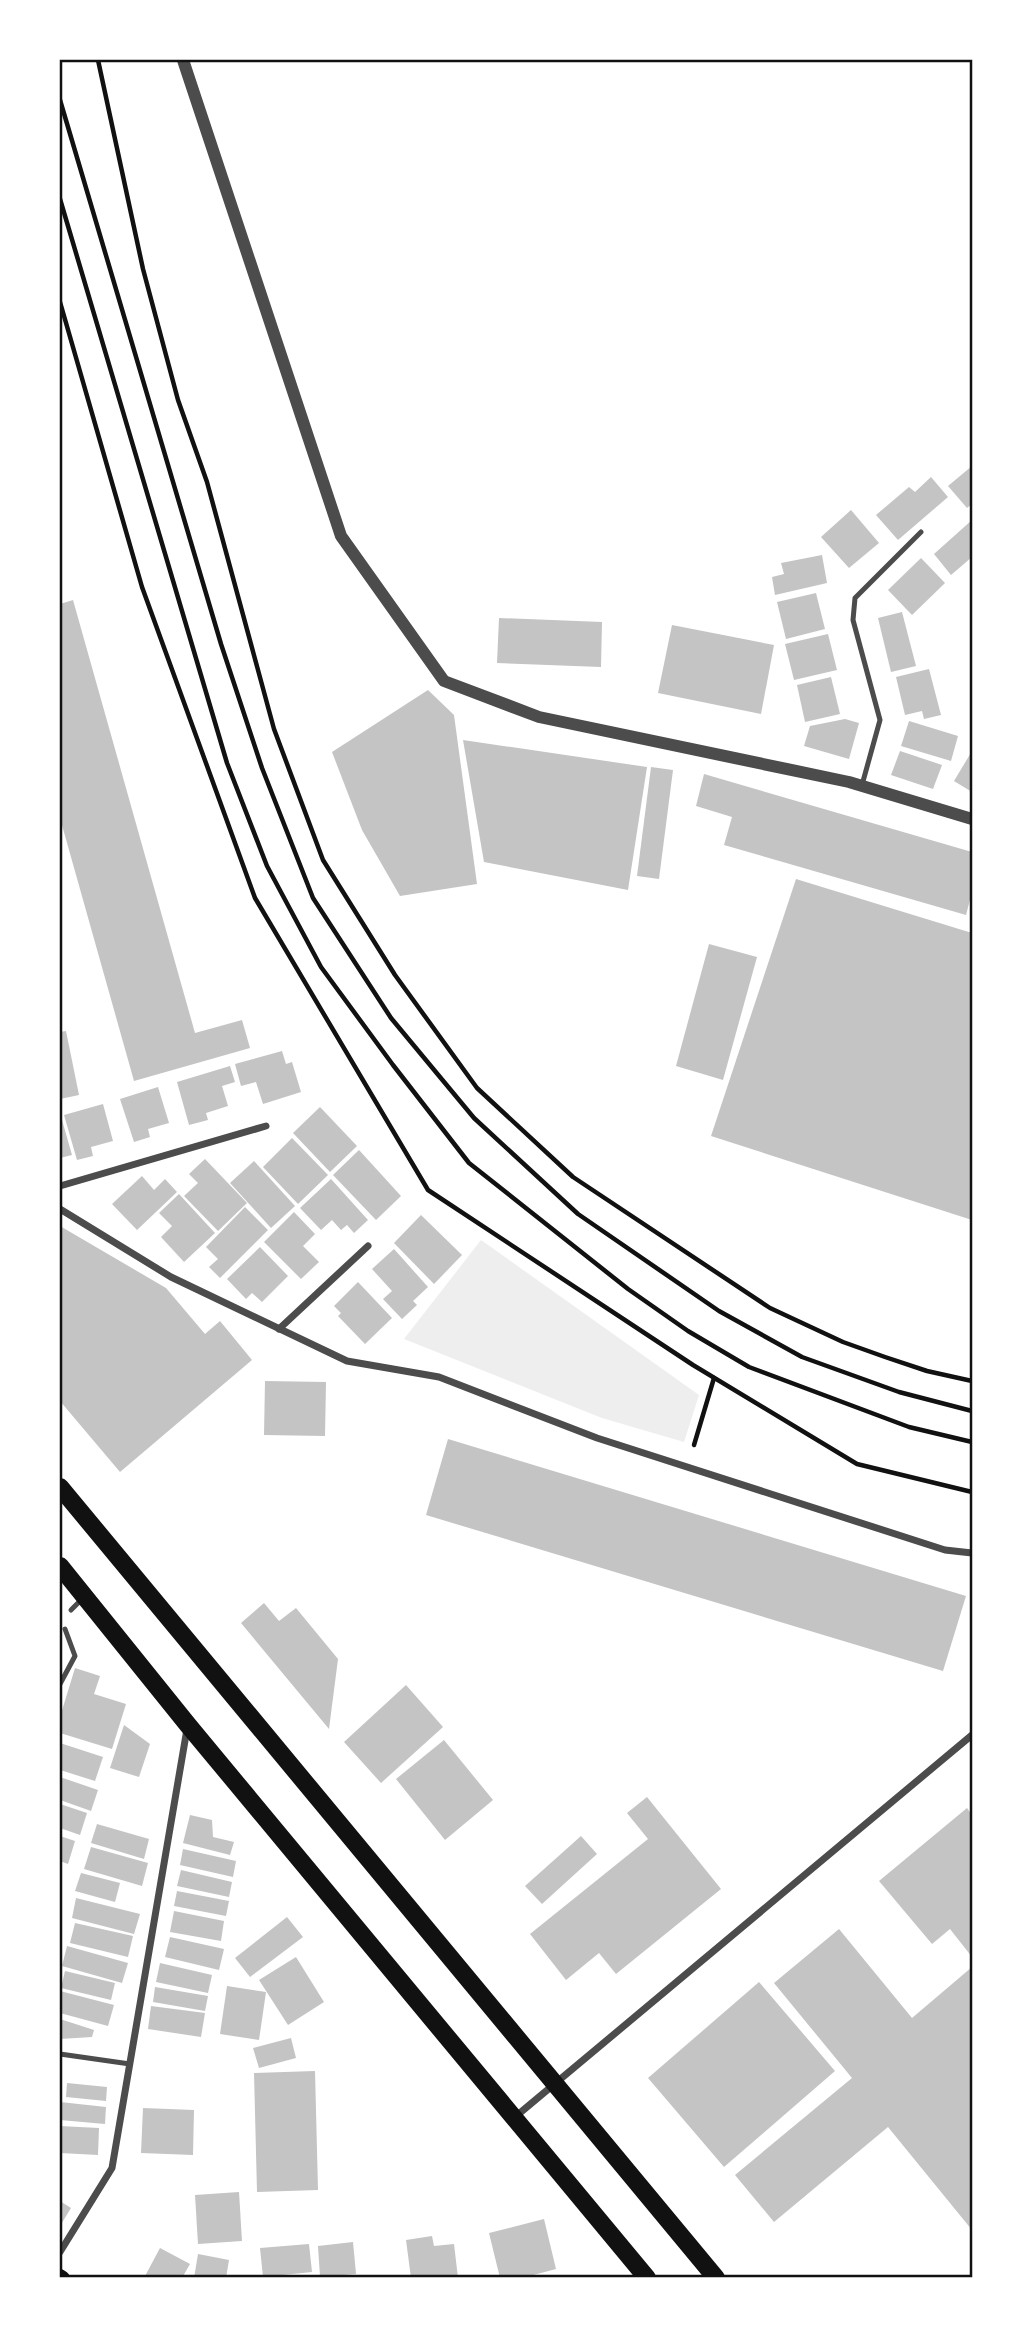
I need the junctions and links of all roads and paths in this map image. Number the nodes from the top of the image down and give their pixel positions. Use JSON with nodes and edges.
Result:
{"nodes":[{"id":1,"x":98,"y":60,"type":"edge"},
{"id":2,"x":183,"y":60,"type":"edge"},
{"id":3,"x":60,"y":100,"type":"edge"},
{"id":4,"x":60,"y":199,"type":"edge"},
{"id":5,"x":60,"y":302,"type":"edge"},
{"id":6,"x":921,"y":532,"type":"dead end"},
{"id":7,"x":862,"y":785,"type":"junction"},
{"id":8,"x":972,"y":819,"type":"edge"},
{"id":9,"x":266,"y":1126,"type":"dead end"},
{"id":10,"x":60,"y":1186,"type":"edge"},
{"id":11,"x":60,"y":1209,"type":"edge"},
{"id":12,"x":368,"y":1246,"type":"dead end"},
{"id":13,"x":279,"y":1329,"type":"junction"},
{"id":14,"x":714,"y":1378,"type":"junction"},
{"id":15,"x":972,"y":1381,"type":"edge"},
{"id":16,"x":972,"y":1411,"type":"edge"},
{"id":17,"x":972,"y":1442,"type":"edge"},
{"id":18,"x":693,"y":1449,"type":"dead end"},
{"id":19,"x":60,"y":1487,"type":"edge"},
{"id":20,"x":972,"y":1492,"type":"edge"},
{"id":21,"x":972,"y":1553,"type":"edge"},
{"id":22,"x":60,"y":1566,"type":"edge"},
{"id":23,"x":84,"y":1596,"type":"junction"},
{"id":24,"x":72,"y":1610,"type":"dead end"},
{"id":25,"x":65,"y":1629,"type":"dead end"},
{"id":26,"x":62,"y":1673,"type":"edge"},
{"id":27,"x":60,"y":1684,"type":"edge"},
{"id":28,"x":188,"y":1725,"type":"junction"},
{"id":29,"x":972,"y":1735,"type":"edge"},
{"id":30,"x":60,"y":2054,"type":"edge"},
{"id":31,"x":130,"y":2064,"type":"junction"},
{"id":32,"x":556,"y":2084,"type":"junction"},
{"id":33,"x":515,"y":2117,"type":"junction"},
{"id":34,"x":60,"y":2252,"type":"edge"},
{"id":35,"x":647,"y":2277,"type":"edge"},
{"id":36,"x":716,"y":2277,"type":"edge"}],
"edges":[{"from":1,"to":15,"type":"path"},
{"from":2,"to":7,"type":"street"},
{"from":3,"to":16,"type":"path"},
{"from":4,"to":17,"type":"path"},
{"from":5,"to":14,"type":"path"},
{"from":6,"to":7,"type":"lane"},
{"from":7,"to":8,"type":"street"},
{"from":9,"to":10,"type":"street"},
{"from":11,"to":13,"type":"street"},
{"from":12,"to":13,"type":"street"},
{"from":13,"to":21,"type":"street"},
{"from":14,"to":18,"type":"path"},
{"from":14,"to":20,"type":"path"},
{"from":19,"to":32,"type":"main road"},
{"from":22,"to":23,"type":"main road"},
{"from":23,"to":24,"type":"lane"},
{"from":23,"to":28,"type":"main road"},
{"from":25,"to":26,"type":"lane"},
{"from":26,"to":27,"type":"lane"},
{"from":28,"to":31,"type":"street"},
{"from":28,"to":33,"type":"main road"},
{"from":29,"to":32,"type":"street"},
{"from":30,"to":31,"type":"lane"},
{"from":31,"to":34,"type":"street"},
{"from":32,"to":33,"type":"street"},
{"from":32,"to":36,"type":"main road"},
{"from":33,"to":35,"type":"main road"}]}
